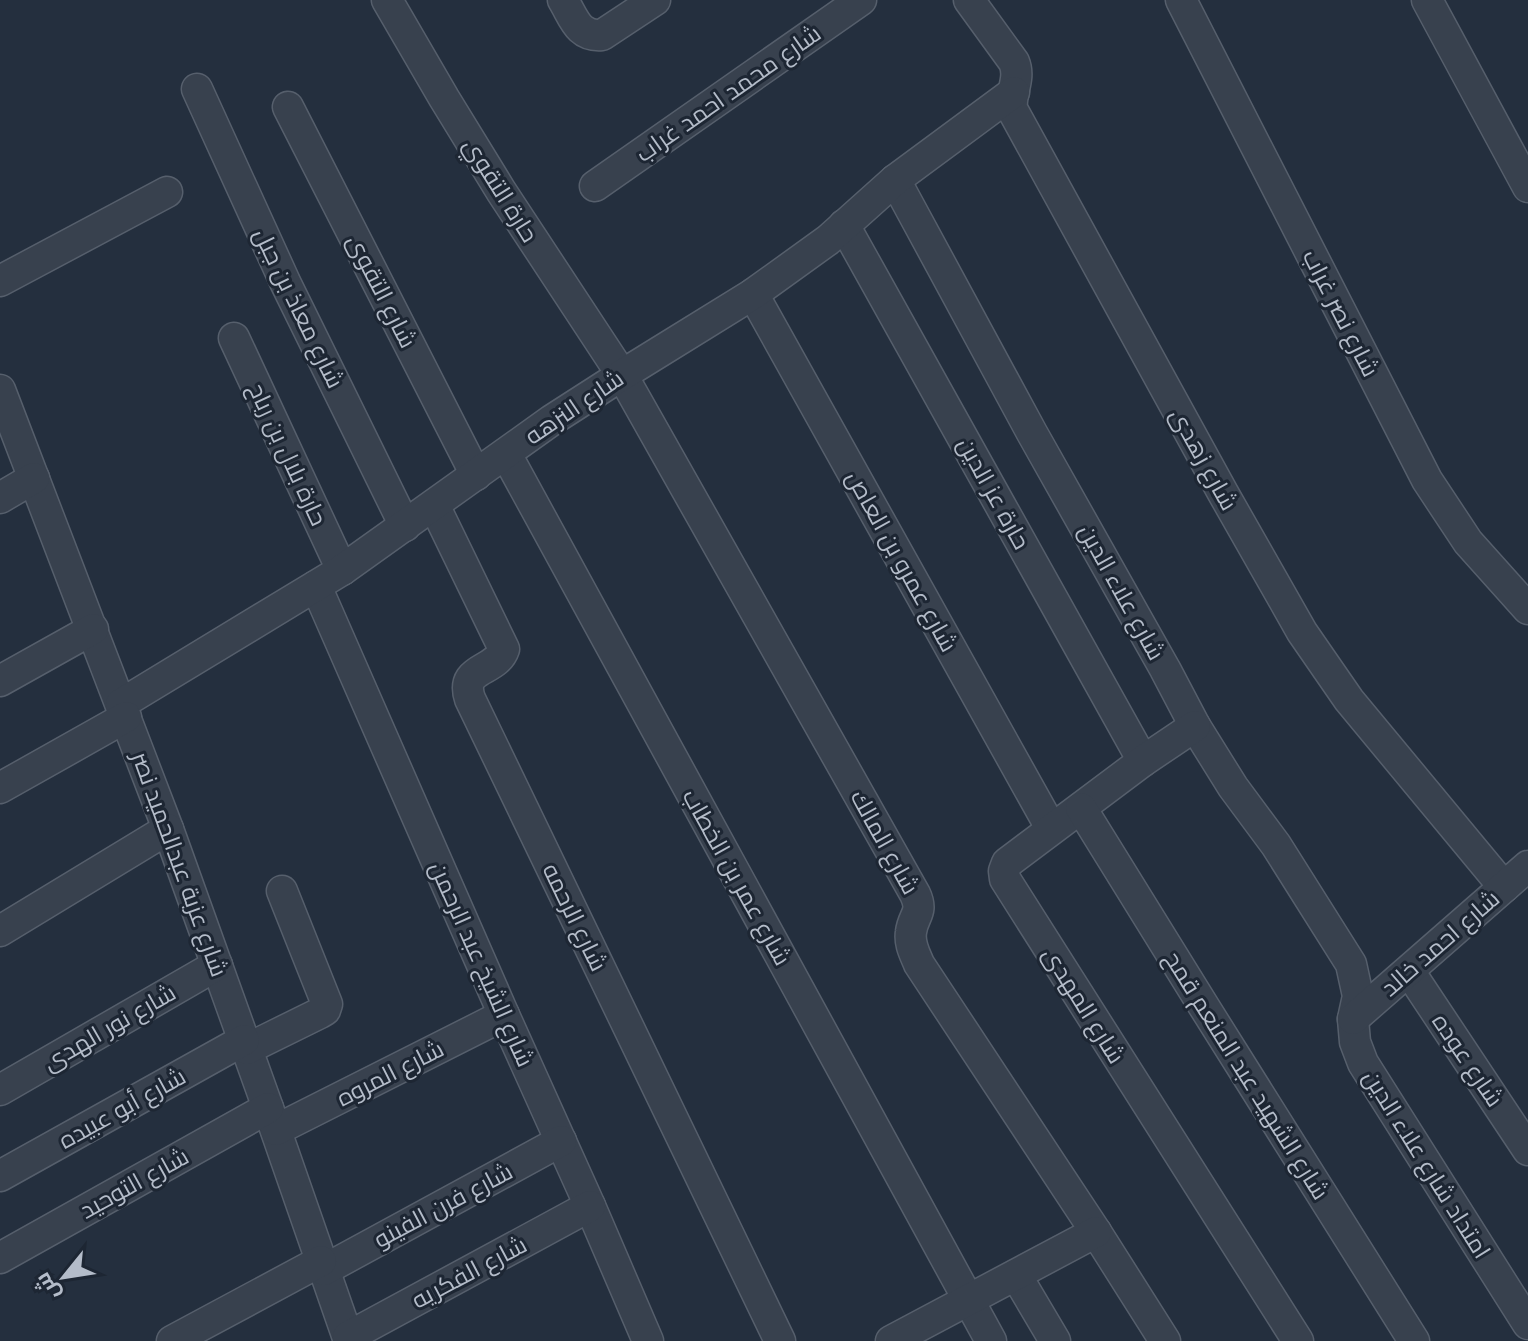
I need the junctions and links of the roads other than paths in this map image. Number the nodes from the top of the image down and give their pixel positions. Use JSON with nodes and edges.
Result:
{"nodes":[{"id":1,"x":387,"y":0,"type":"edge"},
{"id":2,"x":563,"y":0,"type":"edge"},
{"id":3,"x":655,"y":0,"type":"edge"},
{"id":4,"x":861,"y":0,"type":"edge"},
{"id":5,"x":969,"y":0,"type":"edge"},
{"id":6,"x":1181,"y":0,"type":"edge"},
{"id":7,"x":1427,"y":0,"type":"edge"},
{"id":8,"x":197,"y":89,"type":"dead end"},
{"id":9,"x":1014,"y":92,"type":"junction"},
{"id":10,"x":288,"y":107,"type":"dead end"},
{"id":11,"x":895,"y":180,"type":"junction"},
{"id":12,"x":595,"y":186,"type":"dead end"},
{"id":13,"x":1528,"y":187,"type":"edge"},
{"id":14,"x":167,"y":192,"type":"dead end"},
{"id":15,"x":844,"y":225,"type":"junction"},
{"id":16,"x":0,"y":281,"type":"edge"},
{"id":17,"x":753,"y":294,"type":"junction"},
{"id":18,"x":234,"y":338,"type":"dead end"},
{"id":19,"x":622,"y":375,"type":"junction"},
{"id":20,"x":0,"y":390,"type":"edge"},
{"id":21,"x":506,"y":454,"type":"junction"},
{"id":22,"x":476,"y":475,"type":"junction"},
{"id":23,"x":34,"y":478,"type":"junction"},
{"id":24,"x":0,"y":498,"type":"edge"},
{"id":25,"x":434,"y":505,"type":"junction"},
{"id":26,"x":405,"y":526,"type":"junction"},
{"id":27,"x":342,"y":570,"type":"junction"},
{"id":28,"x":316,"y":586,"type":"junction"},
{"id":29,"x":1527,"y":607,"type":"edge"},
{"id":30,"x":93,"y":629,"type":"junction"},
{"id":31,"x":0,"y":681,"type":"edge"},
{"id":32,"x":124,"y":711,"type":"junction"},
{"id":33,"x":1195,"y":726,"type":"junction"},
{"id":34,"x":1143,"y":761,"type":"junction"},
{"id":35,"x":0,"y":788,"type":"edge"},
{"id":36,"x":1081,"y":808,"type":"junction"},
{"id":37,"x":1051,"y":828,"type":"junction"},
{"id":38,"x":168,"y":829,"type":"junction"},
{"id":39,"x":1528,"y":867,"type":"edge"},
{"id":40,"x":1504,"y":887,"type":"junction"},
{"id":41,"x":282,"y":891,"type":"dead end"},
{"id":42,"x":0,"y":931,"type":"edge"},
{"id":43,"x":217,"y":965,"type":"junction"},
{"id":44,"x":1409,"y":971,"type":"junction"},
{"id":45,"x":1355,"y":1008,"type":"junction"},
{"id":46,"x":504,"y":1015,"type":"junction"},
{"id":47,"x":246,"y":1044,"type":"junction"},
{"id":48,"x":0,"y":1090,"type":"edge"},
{"id":49,"x":272,"y":1119,"type":"junction"},
{"id":50,"x":561,"y":1141,"type":"junction"},
{"id":51,"x":1528,"y":1150,"type":"edge"},
{"id":52,"x":0,"y":1176,"type":"edge"},
{"id":53,"x":590,"y":1206,"type":"junction"},
{"id":54,"x":1096,"y":1232,"type":"junction"},
{"id":55,"x":0,"y":1258,"type":"edge"},
{"id":56,"x":323,"y":1265,"type":"junction"},
{"id":57,"x":1016,"y":1275,"type":"junction"},
{"id":58,"x":968,"y":1300,"type":"junction"},
{"id":59,"x":1528,"y":1324,"type":"edge"},
{"id":60,"x":349,"y":1339,"type":"edge"},
{"id":61,"x":172,"y":1341,"type":"edge"},
{"id":62,"x":648,"y":1341,"type":"edge"},
{"id":63,"x":780,"y":1341,"type":"edge"},
{"id":64,"x":891,"y":1341,"type":"edge"},
{"id":65,"x":991,"y":1341,"type":"edge"},
{"id":66,"x":1055,"y":1341,"type":"edge"},
{"id":67,"x":1165,"y":1341,"type":"edge"},
{"id":68,"x":1298,"y":1341,"type":"edge"},
{"id":69,"x":1414,"y":1341,"type":"edge"}],
"edges":[{"from":1,"to":19,"type":"street","name":"حارة التقوي"},
{"from":2,"to":3,"type":"street"},
{"from":4,"to":12,"type":"street","name":"شارع محمد احمد غراب"},
{"from":5,"to":9,"type":"street","name":"شارع زهدى"},
{"from":6,"to":29,"type":"street","name":"شارع نصر غراب"},
{"from":7,"to":13,"type":"street"},
{"from":8,"to":26,"type":"street","name":"شارع معاذ بن جبل"},
{"from":9,"to":11,"type":"street","name":"شارع النزهه"},
{"from":9,"to":40,"type":"street","name":"شارع زهدى"},
{"from":10,"to":22,"type":"street","name":"شارع التقوى"},
{"from":11,"to":15,"type":"street","name":"شارع النزهه"},
{"from":11,"to":33,"type":"street","name":"شارع علاء الدين"},
{"from":14,"to":16,"type":"street"},
{"from":15,"to":17,"type":"street","name":"شارع النزهه"},
{"from":15,"to":34,"type":"street","name":"حارة عز الدين"},
{"from":17,"to":19,"type":"street","name":"شارع النزهه"},
{"from":17,"to":37,"type":"street","name":"شارع عمرو بن العاص"},
{"from":18,"to":27,"type":"street","name":"حارة بلال بن رباح"},
{"from":19,"to":21,"type":"street","name":"شارع النزهه"},
{"from":19,"to":54,"type":"street","name":"شارع المالك"},
{"from":20,"to":23,"type":"street","name":"شارع عزبة عبدالحميد نصر"},
{"from":21,"to":22,"type":"street","name":"شارع النزهه"},
{"from":21,"to":58,"type":"street","name":"شارع عمر بن الخطاب"},
{"from":22,"to":25,"type":"street","name":"شارع النزهه"},
{"from":23,"to":24,"type":"street"},
{"from":23,"to":30,"type":"street","name":"شارع عزبة عبدالحميد نصر"},
{"from":25,"to":26,"type":"street","name":"شارع النزهه"},
{"from":25,"to":63,"type":"street","name":"شارع الرحمه"},
{"from":26,"to":27,"type":"street","name":"شارع النزهه"},
{"from":27,"to":28,"type":"street","name":"شارع النزهه"},
{"from":28,"to":32,"type":"street","name":"شارع النزهه"},
{"from":28,"to":46,"type":"street","name":"شارع الشيخ عبد الرحمن"},
{"from":30,"to":31,"type":"street"},
{"from":30,"to":32,"type":"street","name":"شارع عزبة عبدالحميد نصر"},
{"from":32,"to":35,"type":"street","name":"شارع النزهه"},
{"from":32,"to":38,"type":"street","name":"شارع عزبة عبدالحميد نصر"},
{"from":33,"to":34,"type":"street","name":"شارع المهدى"},
{"from":33,"to":45,"type":"street","name":"شارع علاء الدين"},
{"from":34,"to":36,"type":"street","name":"شارع المهدى"},
{"from":36,"to":37,"type":"street","name":"شارع المهدى"},
{"from":36,"to":69,"type":"street","name":"شارع الشهيد عبد المنعم قمح"},
{"from":37,"to":68,"type":"street","name":"شارع المهدى"},
{"from":38,"to":42,"type":"street"},
{"from":38,"to":43,"type":"street","name":"شارع عزبة عبدالحميد نصر"},
{"from":39,"to":40,"type":"street","name":"شارع احمد خالد"},
{"from":40,"to":44,"type":"street","name":"شارع احمد خالد"},
{"from":41,"to":47,"type":"street","name":"شارع أبو عبيده"},
{"from":43,"to":47,"type":"street","name":"شارع عزبة عبدالحميد نصر"},
{"from":43,"to":48,"type":"street","name":"شارع نور الهدى"},
{"from":44,"to":45,"type":"street","name":"شارع احمد خالد"},
{"from":44,"to":51,"type":"street","name":"شارع عوده"},
{"from":45,"to":59,"type":"street","name":"امتداد شارع علاء الدين"},
{"from":46,"to":49,"type":"street","name":"شارع المروه"},
{"from":46,"to":50,"type":"street","name":"شارع الشيخ عبد الرحمن"},
{"from":47,"to":49,"type":"street","name":"شارع عزبة عبدالحميد نصر"},
{"from":47,"to":52,"type":"street","name":"شارع أبو عبيده"},
{"from":49,"to":55,"type":"street","name":"شارع التوحيد"},
{"from":49,"to":56,"type":"street","name":"شارع عزبة عبدالحميد نصر"},
{"from":50,"to":53,"type":"street","name":"شارع الشيخ عبد الرحمن"},
{"from":50,"to":56,"type":"street","name":"شارع فرن الفينو"},
{"from":53,"to":60,"type":"street","name":"شارع الفكريه"},
{"from":53,"to":62,"type":"street","name":"شارع الشيخ عبد الرحمن"},
{"from":54,"to":57,"type":"street"},
{"from":54,"to":67,"type":"street","name":"شارع المالك"},
{"from":56,"to":60,"type":"street","name":"شارع عزبة عبدالحميد نصر"},
{"from":56,"to":61,"type":"street","name":"شارع فرن الفينو"},
{"from":57,"to":58,"type":"street"},
{"from":57,"to":66,"type":"street"},
{"from":58,"to":64,"type":"street"},
{"from":58,"to":65,"type":"street","name":"شارع عمر بن الخطاب"}]}
